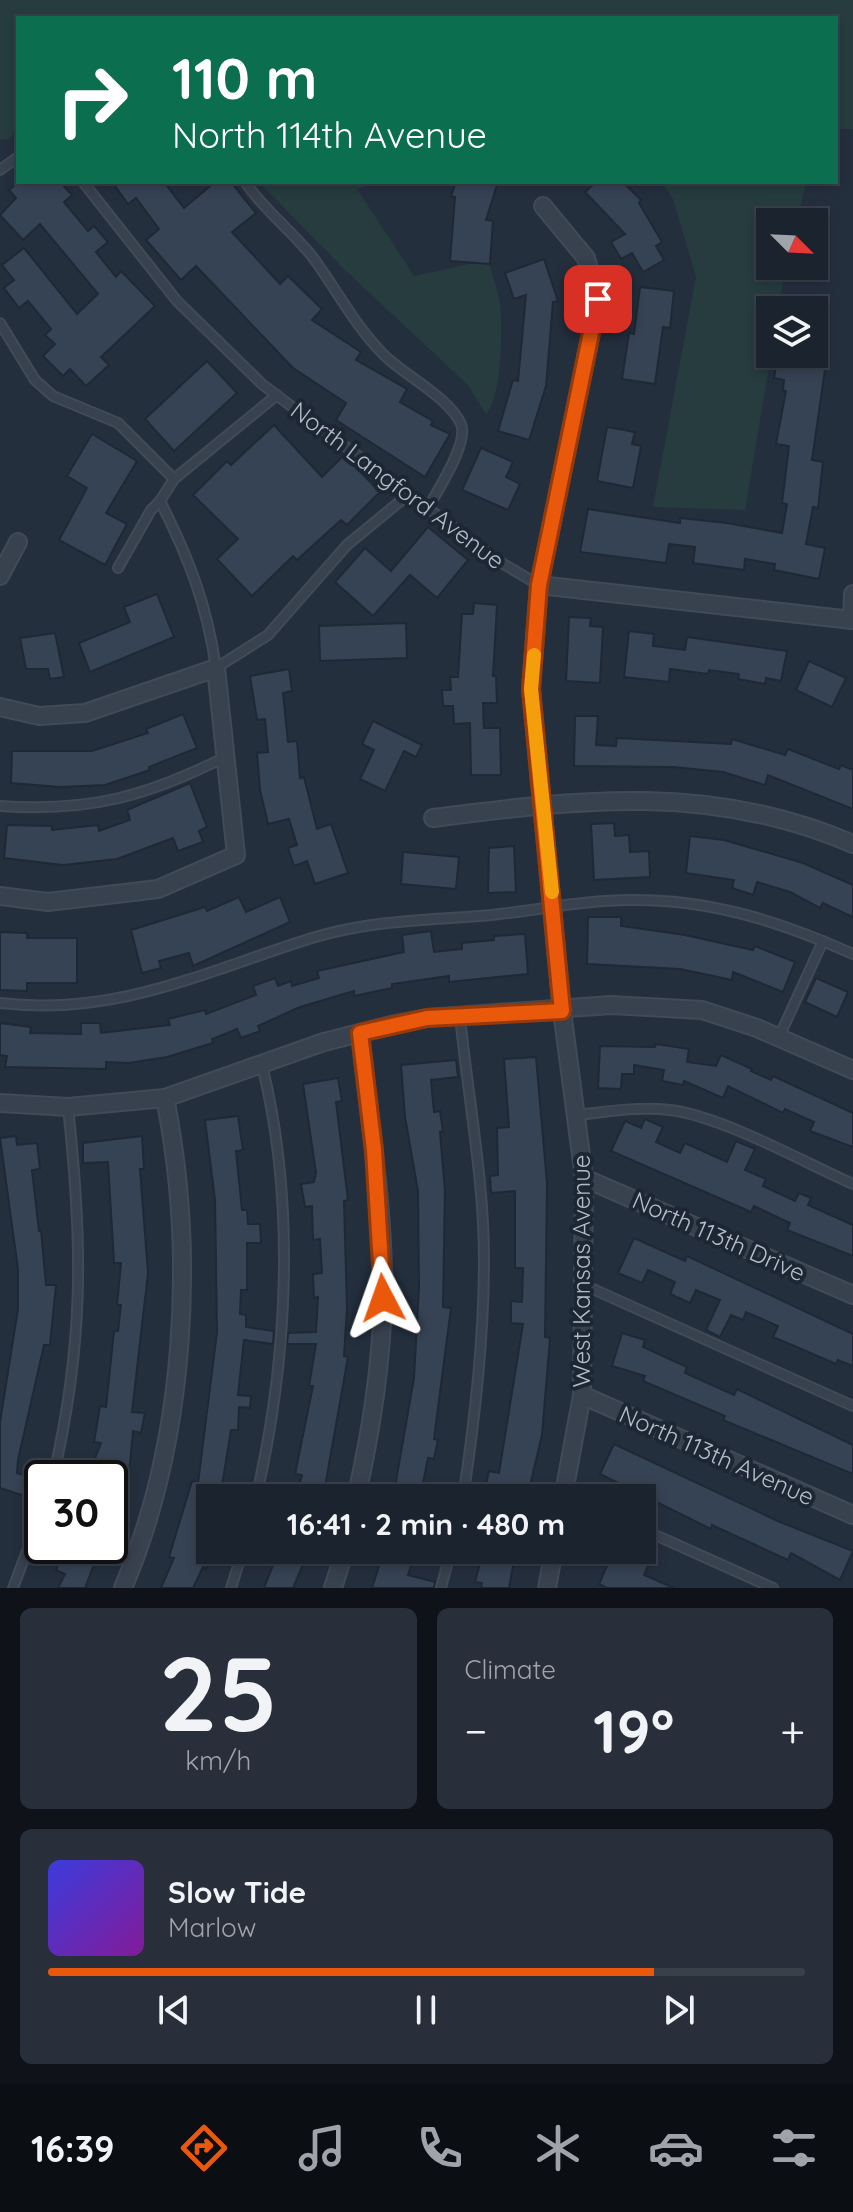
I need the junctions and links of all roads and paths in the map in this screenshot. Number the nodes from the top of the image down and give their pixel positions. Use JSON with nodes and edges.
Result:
{"nodes":[{"id":1,"x":85,"y":184,"type":"edge"},
{"id":2,"x":246,"y":184,"type":"edge"},
{"id":3,"x":543,"y":206,"type":"dead end"},
{"id":4,"x":0,"y":323,"type":"edge"},
{"id":5,"x":277,"y":395,"type":"junction"},
{"id":6,"x":174,"y":479,"type":"junction"},
{"id":7,"x":409,"y":494,"type":"junction"},
{"id":8,"x":160,"y":501,"type":"junction"},
{"id":9,"x":428,"y":508,"type":"junction"},
{"id":10,"x":18,"y":542,"type":"dead end"},
{"id":11,"x":118,"y":568,"type":"dead end"},
{"id":12,"x":0,"y":576,"type":"edge"},
{"id":13,"x":539,"y":585,"type":"junction"},
{"id":14,"x":853,"y":594,"type":"edge"},
{"id":15,"x":852,"y":620,"type":"edge"},
{"id":16,"x":216,"y":668,"type":"junction"},
{"id":17,"x":0,"y":707,"type":"edge"},
{"id":18,"x":225,"y":757,"type":"junction"},
{"id":19,"x":544,"y":804,"type":"junction"},
{"id":20,"x":0,"y":806,"type":"edge"},
{"id":21,"x":433,"y":818,"type":"dead end"},
{"id":22,"x":853,"y":844,"type":"edge"},
{"id":23,"x":0,"y":896,"type":"edge"},
{"id":24,"x":554,"y":906,"type":"junction"},
{"id":25,"x":823,"y":941,"type":"junction"},
{"id":26,"x":853,"y":954,"type":"edge"},
{"id":27,"x":0,"y":1003,"type":"edge"},
{"id":28,"x":562,"y":1011,"type":"junction"},
{"id":29,"x":460,"y":1016,"type":"junction"},
{"id":30,"x":360,"y":1033,"type":"junction"},
{"id":31,"x":779,"y":1037,"type":"junction"},
{"id":32,"x":262,"y":1065,"type":"junction"},
{"id":33,"x":853,"y":1070,"type":"edge"},
{"id":34,"x":165,"y":1098,"type":"junction"},
{"id":35,"x":0,"y":1103,"type":"edge"},
{"id":36,"x":68,"y":1107,"type":"junction"},
{"id":37,"x":577,"y":1115,"type":"junction"},
{"id":38,"x":584,"y":1178,"type":"junction"},
{"id":39,"x":853,"y":1184,"type":"edge"},
{"id":40,"x":583,"y":1285,"type":"junction"},
{"id":41,"x":853,"y":1295,"type":"edge"},
{"id":42,"x":582,"y":1395,"type":"junction"},
{"id":43,"x":853,"y":1406,"type":"edge"},
{"id":44,"x":57,"y":1460,"type":"edge"},
{"id":45,"x":258,"y":1484,"type":"edge"},
{"id":46,"x":359,"y":1484,"type":"edge"},
{"id":47,"x":465,"y":1484,"type":"edge"},
{"id":48,"x":568,"y":1484,"type":"edge"},
{"id":49,"x":853,"y":1515,"type":"edge"},
{"id":50,"x":656,"y":1535,"type":"edge"},
{"id":51,"x":24,"y":1559,"type":"edge"},
{"id":52,"x":239,"y":1564,"type":"edge"},
{"id":53,"x":341,"y":1564,"type":"edge"},
{"id":54,"x":447,"y":1564,"type":"edge"},
{"id":55,"x":551,"y":1564,"type":"edge"},
{"id":56,"x":13,"y":1588,"type":"edge"},
{"id":57,"x":123,"y":1588,"type":"edge"},
{"id":58,"x":231,"y":1588,"type":"edge"},
{"id":59,"x":333,"y":1588,"type":"edge"},
{"id":60,"x":441,"y":1588,"type":"edge"},
{"id":61,"x":547,"y":1588,"type":"edge"},
{"id":62,"x":773,"y":1588,"type":"edge"}],
"edges":[{"from":1,"to":5,"type":"lane","name":"North Langford Avenue"},
{"from":2,"to":9,"type":"lane"},
{"from":3,"to":13,"type":"street","name":"West Kansas Avenue"},
{"from":4,"to":6,"type":"lane"},
{"from":5,"to":6,"type":"lane"},
{"from":5,"to":7,"type":"lane","name":"North Langford Avenue"},
{"from":6,"to":8,"type":"lane"},
{"from":7,"to":9,"type":"lane","name":"North Langford Avenue"},
{"from":7,"to":16,"type":"lane"},
{"from":8,"to":11,"type":"lane"},
{"from":8,"to":16,"type":"lane"},
{"from":9,"to":13,"type":"lane","name":"North Langford Avenue"},
{"from":10,"to":12,"type":"street"},
{"from":13,"to":15,"type":"street","name":"North Langford Avenue"},
{"from":13,"to":19,"type":"street","name":"West Kansas Avenue"},
{"from":14,"to":15,"type":"street"},
{"from":16,"to":17,"type":"street"},
{"from":16,"to":18,"type":"street"},
{"from":18,"to":20,"type":"lane"},
{"from":18,"to":23,"type":"street"},
{"from":19,"to":21,"type":"street"},
{"from":19,"to":22,"type":"street"},
{"from":19,"to":24,"type":"street","name":"West Kansas Avenue"},
{"from":24,"to":25,"type":"lane"},
{"from":24,"to":27,"type":"lane"},
{"from":24,"to":28,"type":"street","name":"West Kansas Avenue"},
{"from":25,"to":26,"type":"lane"},
{"from":25,"to":31,"type":"lane"},
{"from":28,"to":29,"type":"street"},
{"from":28,"to":31,"type":"street"},
{"from":28,"to":37,"type":"street","name":"West Kansas Avenue"},
{"from":29,"to":30,"type":"street"},
{"from":29,"to":47,"type":"lane"},
{"from":30,"to":32,"type":"street"},
{"from":30,"to":46,"type":"street"},
{"from":31,"to":33,"type":"street"},
{"from":32,"to":34,"type":"street"},
{"from":32,"to":45,"type":"lane"},
{"from":34,"to":36,"type":"street"},
{"from":34,"to":57,"type":"street"},
{"from":35,"to":36,"type":"street"},
{"from":36,"to":44,"type":"lane"},
{"from":37,"to":38,"type":"street","name":"West Kansas Avenue"},
{"from":37,"to":39,"type":"lane"},
{"from":38,"to":40,"type":"street","name":"West Kansas Avenue"},
{"from":38,"to":41,"type":"street","name":"North 113th Drive"},
{"from":40,"to":42,"type":"street","name":"West Kansas Avenue"},
{"from":40,"to":43,"type":"lane"},
{"from":42,"to":48,"type":"street","name":"West Kansas Avenue"},
{"from":42,"to":49,"type":"street","name":"North 113th Avenue"},
{"from":50,"to":62,"type":"lane"},
{"from":51,"to":56,"type":"lane"},
{"from":52,"to":58,"type":"lane"},
{"from":53,"to":59,"type":"street"},
{"from":54,"to":60,"type":"lane"},
{"from":55,"to":61,"type":"street"}]}
